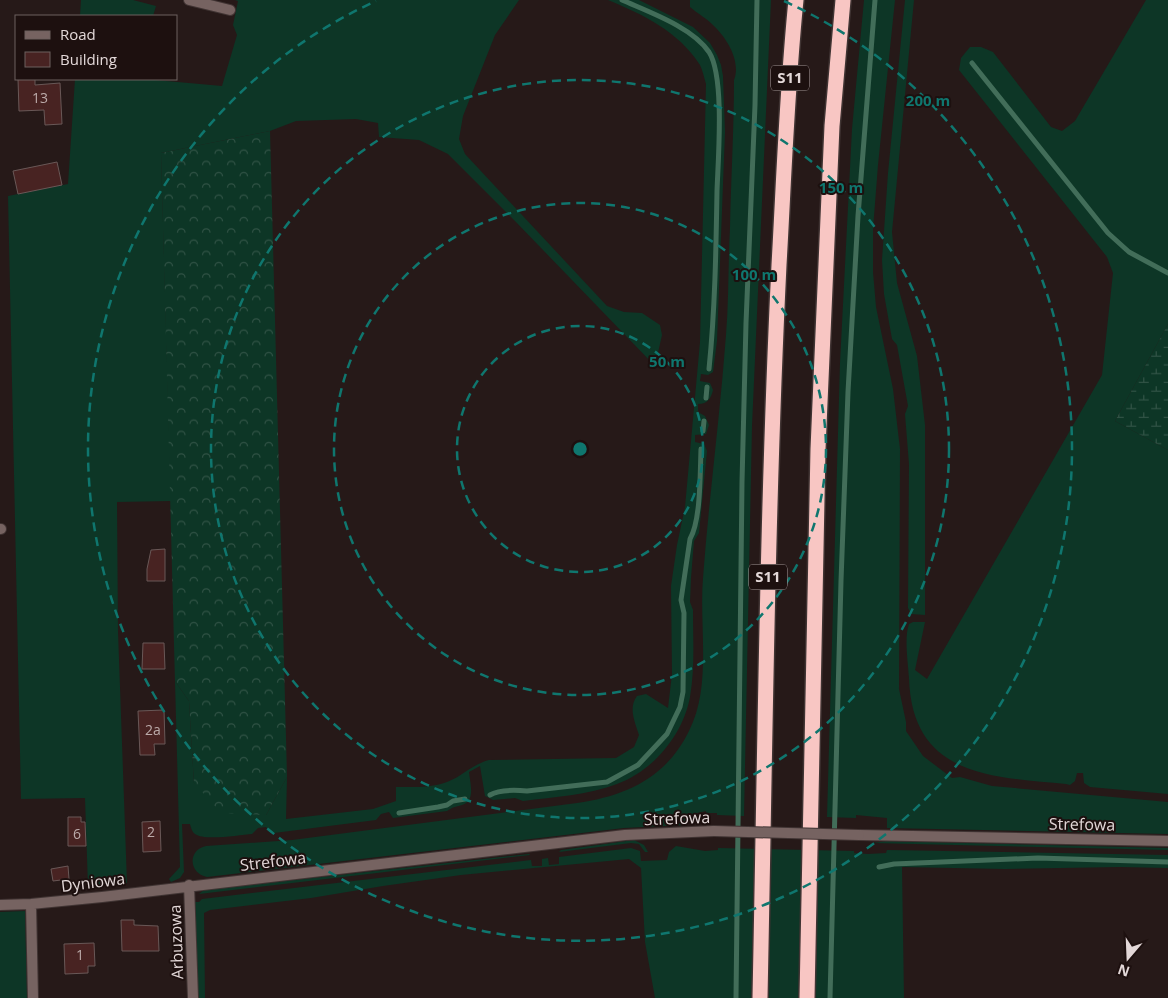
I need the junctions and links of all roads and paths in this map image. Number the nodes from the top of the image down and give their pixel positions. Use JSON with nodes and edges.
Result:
{"nodes":[{"id":1,"x":189,"y":0,"type":"edge"},
{"id":2,"x":796,"y":0,"type":"edge"},
{"id":3,"x":843,"y":0,"type":"edge"},
{"id":4,"x":230,"y":10,"type":"dead end"},
{"id":5,"x":1168,"y":841,"type":"edge"},
{"id":6,"x":189,"y":885,"type":"junction"},
{"id":7,"x":31,"y":904,"type":"junction"},
{"id":8,"x":0,"y":905,"type":"edge"},
{"id":9,"x":33,"y":998,"type":"edge"},
{"id":10,"x":193,"y":998,"type":"edge"},
{"id":11,"x":760,"y":998,"type":"edge"},
{"id":12,"x":807,"y":998,"type":"edge"}],
"edges":[{"from":1,"to":4,"type":"street"},
{"from":2,"to":11,"type":"highway","number":"S11"},
{"from":3,"to":12,"type":"highway"},
{"from":5,"to":6,"type":"street","name":"Strefowa","bridge":true},
{"from":6,"to":7,"type":"street","name":"Dyniowa"},
{"from":6,"to":10,"type":"street","name":"Arbuzowa"},
{"from":7,"to":8,"type":"street","name":"Dyniowa"},
{"from":7,"to":9,"type":"street"}]}
